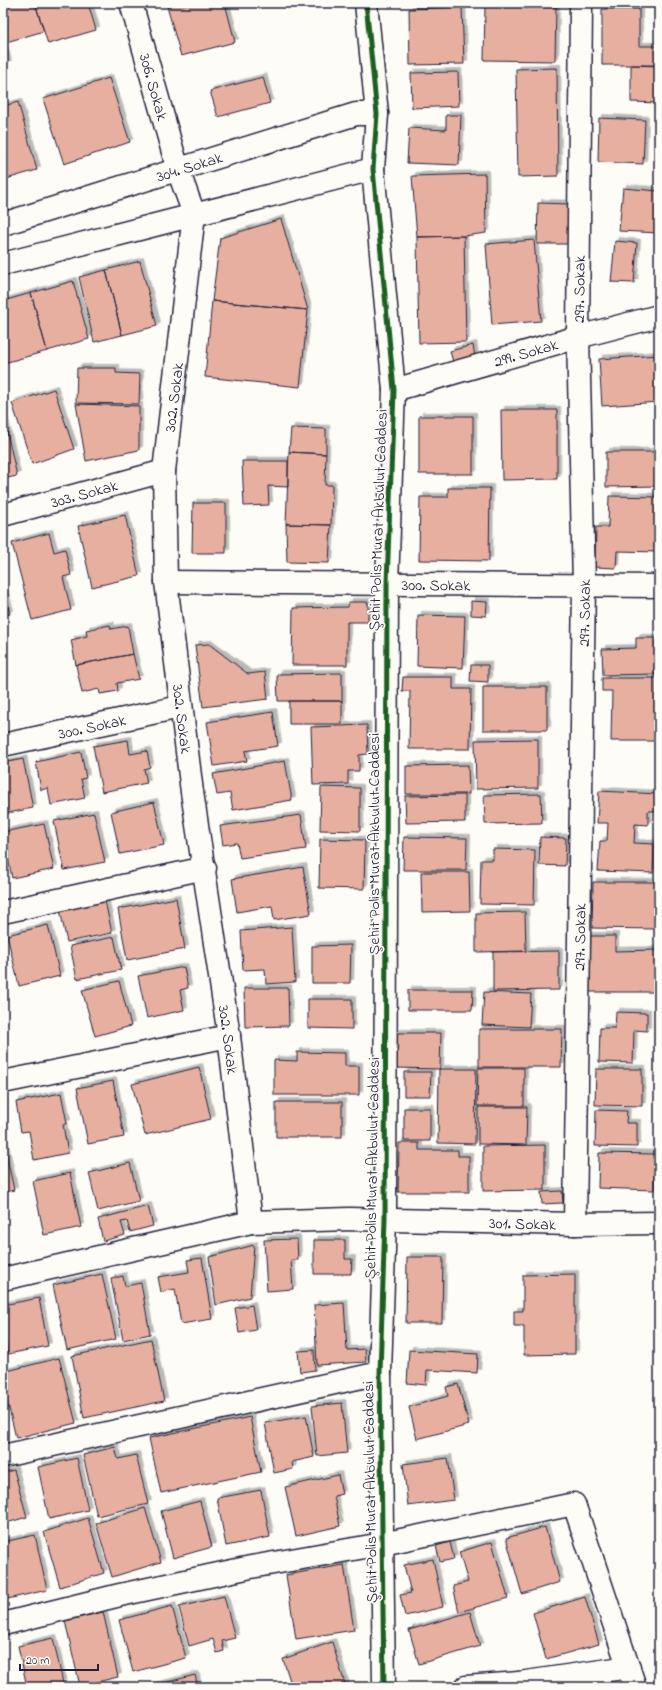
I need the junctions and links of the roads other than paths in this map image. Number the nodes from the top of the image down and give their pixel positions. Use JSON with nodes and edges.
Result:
{"nodes":[{"id":1,"x":131,"y":3,"type":"edge"},
{"id":2,"x":366,"y":3,"type":"edge"},
{"id":3,"x":581,"y":3,"type":"edge"},
{"id":4,"x":376,"y":114,"type":"junction"},
{"id":5,"x":373,"y":168,"type":"junction"},
{"id":6,"x":178,"y":170,"type":"junction"},
{"id":7,"x":194,"y":214,"type":"junction"},
{"id":8,"x":3,"y":224,"type":"edge"},
{"id":9,"x":3,"y":264,"type":"edge"},
{"id":10,"x":659,"y":316,"type":"edge"},
{"id":11,"x":578,"y":337,"type":"junction"},
{"id":12,"x":394,"y":390,"type":"junction"},
{"id":13,"x":164,"y":471,"type":"junction"},
{"id":14,"x":3,"y":515,"type":"edge"},
{"id":15,"x":166,"y":582,"type":"junction"},
{"id":16,"x":386,"y":584,"type":"junction"},
{"id":17,"x":584,"y":584,"type":"junction"},
{"id":18,"x":659,"y":586,"type":"edge"},
{"id":19,"x":180,"y":707,"type":"junction"},
{"id":20,"x":3,"y":745,"type":"edge"},
{"id":21,"x":204,"y":868,"type":"junction"},
{"id":22,"x":3,"y":912,"type":"edge"},
{"id":23,"x":229,"y":1036,"type":"junction"},
{"id":24,"x":3,"y":1082,"type":"edge"},
{"id":25,"x":385,"y":1219,"type":"junction"},
{"id":26,"x":252,"y":1222,"type":"junction"},
{"id":27,"x":659,"y":1223,"type":"edge"},
{"id":28,"x":575,"y":1224,"type":"junction"},
{"id":29,"x":3,"y":1279,"type":"edge"},
{"id":30,"x":380,"y":1373,"type":"junction"},
{"id":31,"x":3,"y":1456,"type":"edge"},
{"id":32,"x":382,"y":1544,"type":"junction"},
{"id":33,"x":3,"y":1624,"type":"edge"},
{"id":34,"x":632,"y":1677,"type":"edge"},
{"id":35,"x":519,"y":1685,"type":"edge"},
{"id":36,"x":384,"y":1687,"type":"edge"},
{"id":37,"x":466,"y":1687,"type":"edge"}],
"edges":[{"from":1,"to":6,"type":"street","name":"306. Sokak"},
{"from":2,"to":4,"type":"street","name":"Şehit Polis Murat Akbulut Caddesi"},
{"from":3,"to":11,"type":"street","name":"297. Sokak"},
{"from":4,"to":5,"type":"street","name":"Şehit Polis Murat Akbulut Caddesi"},
{"from":4,"to":6,"type":"street","name":"304. Sokak"},
{"from":5,"to":7,"type":"street"},
{"from":5,"to":12,"type":"street","name":"Şehit Polis Murat Akbulut Caddesi"},
{"from":6,"to":7,"type":"street","name":"306. Sokak"},
{"from":6,"to":8,"type":"street","name":"304. Sokak"},
{"from":7,"to":9,"type":"street"},
{"from":7,"to":13,"type":"street","name":"302. Sokak"},
{"from":10,"to":11,"type":"street","name":"299. Sokak"},
{"from":11,"to":12,"type":"street","name":"299. Sokak"},
{"from":11,"to":17,"type":"street","name":"297. Sokak"},
{"from":12,"to":16,"type":"street","name":"Şehit Polis Murat Akbulut Caddesi"},
{"from":13,"to":14,"type":"street","name":"303. Sokak"},
{"from":13,"to":15,"type":"street","name":"302. Sokak"},
{"from":15,"to":16,"type":"street","name":"300. Sokak"},
{"from":15,"to":19,"type":"street","name":"302. Sokak"},
{"from":16,"to":17,"type":"street","name":"300. Sokak"},
{"from":16,"to":25,"type":"street","name":"Şehit Polis Murat Akbulut Caddesi"},
{"from":17,"to":18,"type":"street","name":"300. Sokak"},
{"from":17,"to":28,"type":"street","name":"297. Sokak"},
{"from":19,"to":20,"type":"street","name":"300. Sokak"},
{"from":19,"to":21,"type":"street","name":"302. Sokak"},
{"from":21,"to":22,"type":"street"},
{"from":21,"to":23,"type":"street","name":"302. Sokak"},
{"from":23,"to":24,"type":"street"},
{"from":23,"to":26,"type":"street","name":"302. Sokak"},
{"from":25,"to":26,"type":"street","name":"301. Sokak"},
{"from":25,"to":28,"type":"street","name":"301. Sokak"},
{"from":25,"to":30,"type":"street","name":"Şehit Polis Murat Akbulut Caddesi"},
{"from":26,"to":29,"type":"street","name":"301. Sokak"},
{"from":27,"to":28,"type":"street","name":"301. Sokak"},
{"from":30,"to":31,"type":"street"},
{"from":30,"to":32,"type":"street","name":"Şehit Polis Murat Akbulut Caddesi"},
{"from":32,"to":33,"type":"street"},
{"from":32,"to":34,"type":"street"},
{"from":32,"to":36,"type":"street","name":"Şehit Polis Murat Akbulut Caddesi"},
{"from":34,"to":35,"type":"street"},
{"from":35,"to":37,"type":"street"}]}
